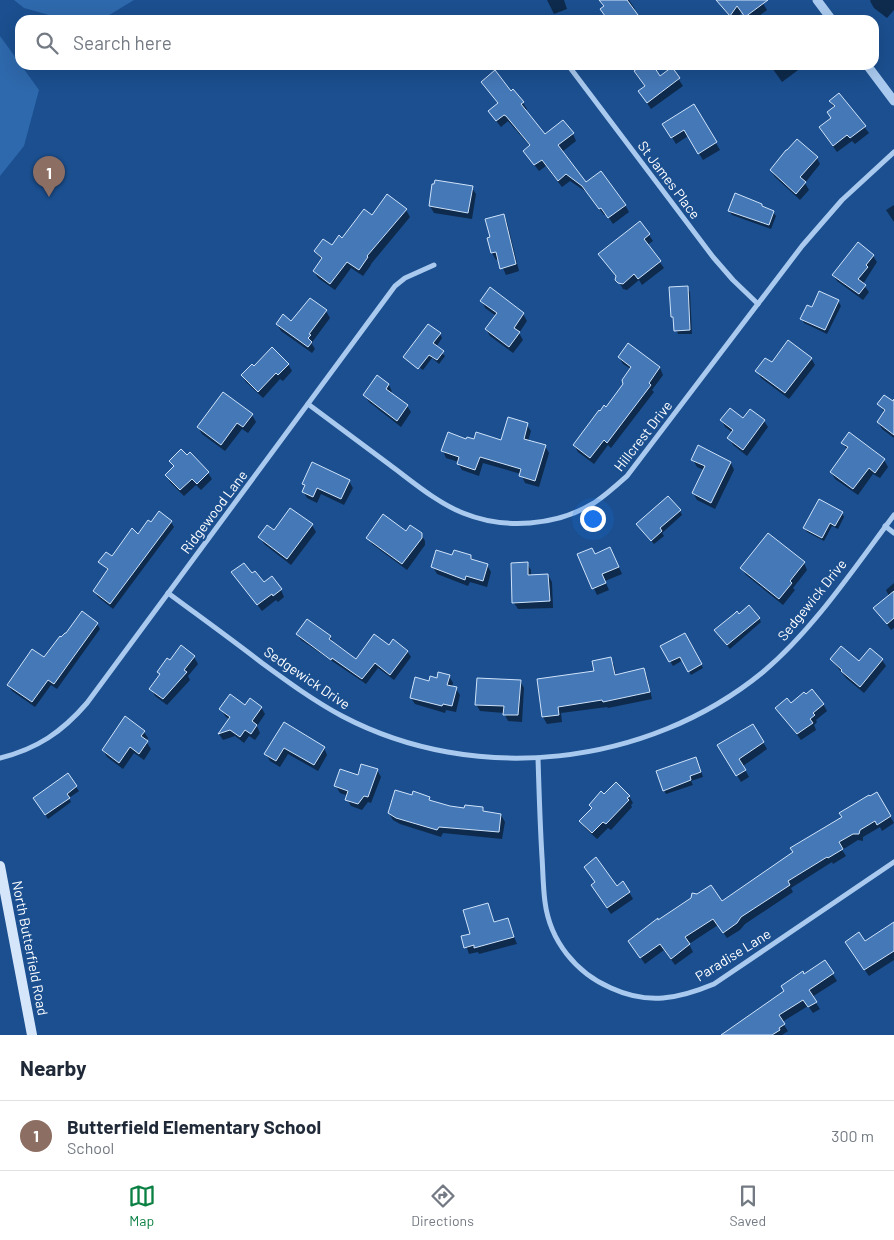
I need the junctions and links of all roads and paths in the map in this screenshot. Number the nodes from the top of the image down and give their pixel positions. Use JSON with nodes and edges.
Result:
{"nodes":[{"id":1,"x":817,"y":0,"type":"edge"},
{"id":2,"x":828,"y":15,"type":"edge"},
{"id":3,"x":572,"y":70,"type":"edge"},
{"id":4,"x":871,"y":70,"type":"edge"},
{"id":5,"x":894,"y":101,"type":"edge"},
{"id":6,"x":894,"y":152,"type":"edge"},
{"id":7,"x":434,"y":265,"type":"dead end"},
{"id":8,"x":758,"y":304,"type":"junction"},
{"id":9,"x":308,"y":404,"type":"junction"},
{"id":10,"x":894,"y":515,"type":"edge"},
{"id":11,"x":885,"y":526,"type":"junction"},
{"id":12,"x":894,"y":534,"type":"edge"},
{"id":13,"x":168,"y":593,"type":"junction"},
{"id":14,"x":0,"y":758,"type":"edge"},
{"id":15,"x":538,"y":758,"type":"junction"},
{"id":16,"x":894,"y":862,"type":"edge"},
{"id":17,"x":0,"y":866,"type":"edge"},
{"id":18,"x":32,"y":1035,"type":"edge"}],
"edges":[{"from":1,"to":2,"type":"street"},
{"from":3,"to":8,"type":"street","name":"St James Place"},
{"from":4,"to":5,"type":"street"},
{"from":6,"to":8,"type":"street","name":"Hillcrest Drive"},
{"from":7,"to":9,"type":"street","name":"Ridgewood Lane"},
{"from":8,"to":9,"type":"street","name":"Hillcrest Drive"},
{"from":9,"to":13,"type":"street","name":"Ridgewood Lane"},
{"from":10,"to":11,"type":"street","name":"Sedgewick Drive"},
{"from":11,"to":12,"type":"street"},
{"from":11,"to":15,"type":"street","name":"Sedgewick Drive"},
{"from":13,"to":14,"type":"street","name":"Ridgewood Lane"},
{"from":13,"to":15,"type":"street","name":"Sedgewick Drive"},
{"from":15,"to":16,"type":"street","name":"Paradise Lane"},
{"from":17,"to":18,"type":"main road","name":"North Butterfield Road"}]}
